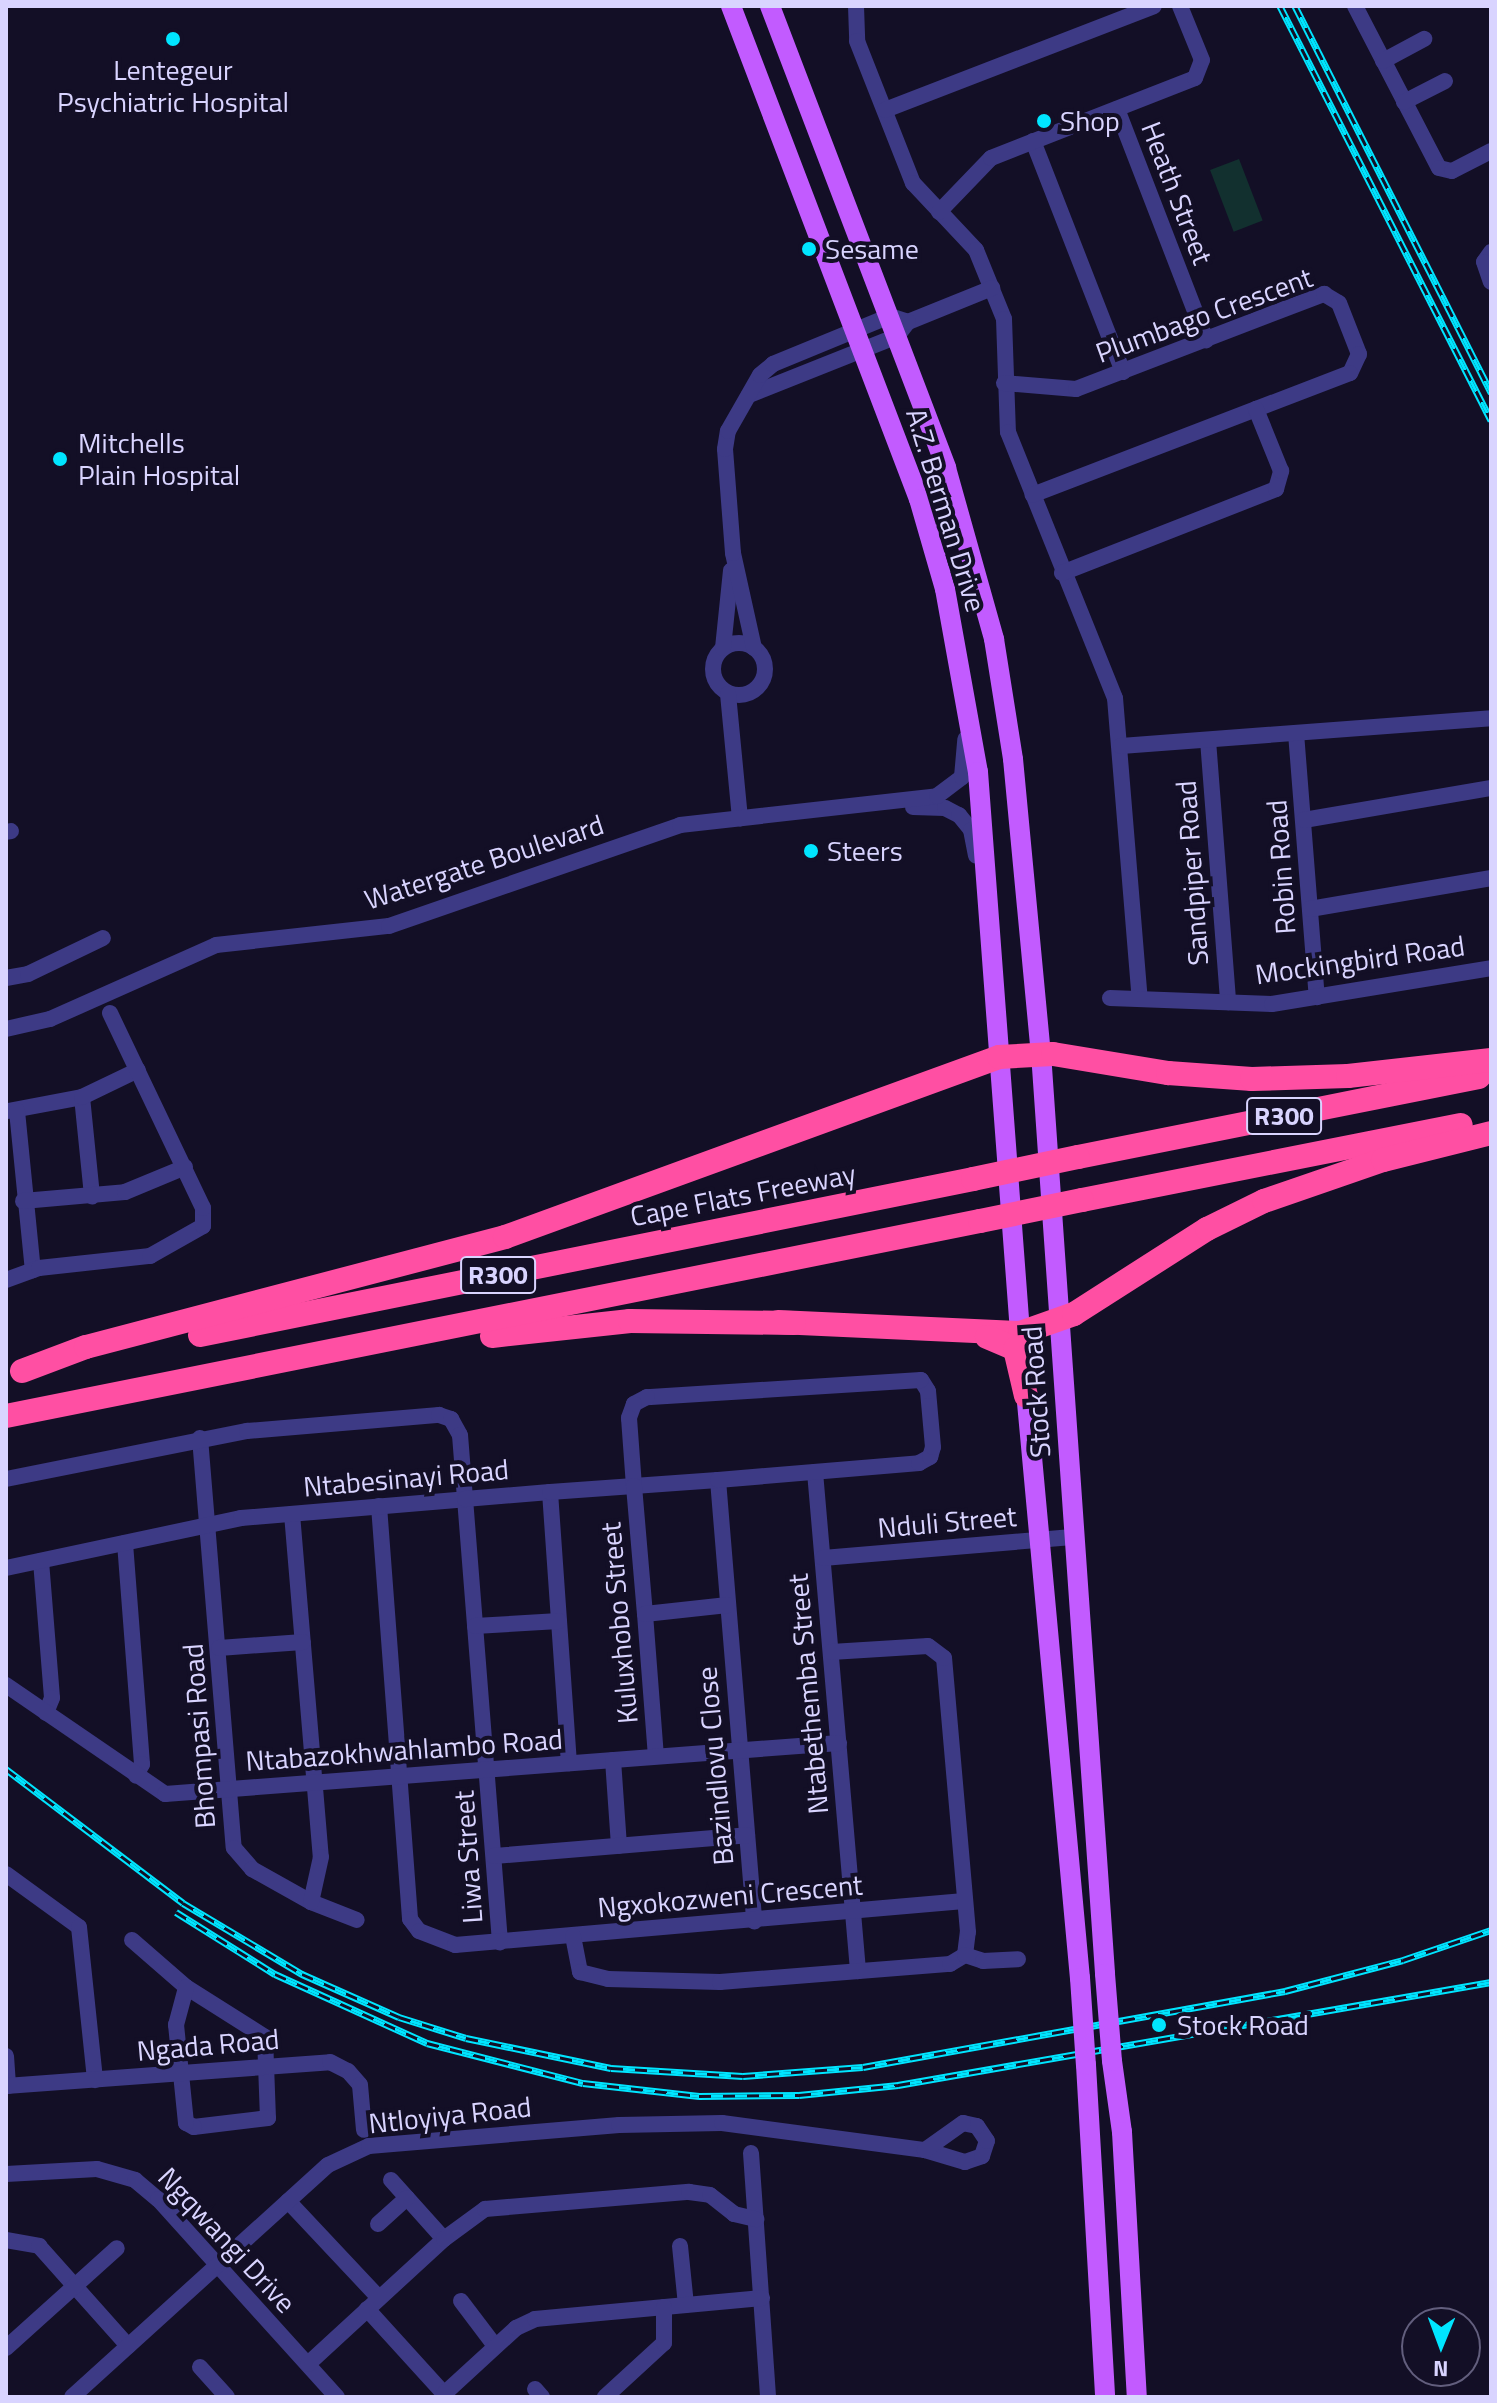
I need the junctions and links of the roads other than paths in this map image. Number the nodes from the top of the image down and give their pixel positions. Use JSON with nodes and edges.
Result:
{"nodes":[{"id":1,"x":731,"y":6,"type":"edge"},
{"id":2,"x":770,"y":6,"type":"edge"},
{"id":3,"x":856,"y":6,"type":"edge"},
{"id":4,"x":1154,"y":6,"type":"edge"},
{"id":5,"x":1180,"y":6,"type":"edge"},
{"id":6,"x":1355,"y":6,"type":"edge"},
{"id":7,"x":1424,"y":39,"type":"dead end"},
{"id":8,"x":1383,"y":61,"type":"junction"},
{"id":9,"x":1445,"y":81,"type":"dead end"},
{"id":10,"x":1404,"y":102,"type":"junction"},
{"id":11,"x":1117,"y":109,"type":"junction"},
{"id":12,"x":885,"y":110,"type":"junction"},
{"id":13,"x":1033,"y":141,"type":"junction"},
{"id":14,"x":1491,"y":151,"type":"edge"},
{"id":15,"x":939,"y":212,"type":"junction"},
{"id":16,"x":1491,"y":252,"type":"edge"},
{"id":17,"x":1491,"y":282,"type":"edge"},
{"id":18,"x":992,"y":288,"type":"junction"},
{"id":19,"x":898,"y":325,"type":"junction"},
{"id":20,"x":858,"y":339,"type":"junction"},
{"id":21,"x":1206,"y":340,"type":"junction"},
{"id":22,"x":1123,"y":372,"type":"junction"},
{"id":23,"x":1004,"y":383,"type":"junction"},
{"id":24,"x":1256,"y":409,"type":"junction"},
{"id":25,"x":1033,"y":495,"type":"junction"},
{"id":26,"x":733,"y":553,"type":"junction"},
{"id":27,"x":1062,"y":573,"type":"junction"},
{"id":28,"x":723,"y":648,"type":"junction"},
{"id":29,"x":754,"y":648,"type":"junction"},
{"id":30,"x":966,"y":686,"type":"junction"},
{"id":31,"x":754,"y":692,"type":"junction"},
{"id":32,"x":728,"y":694,"type":"junction"},
{"id":33,"x":1491,"y":718,"type":"edge"},
{"id":34,"x":1296,"y":733,"type":"junction"},
{"id":35,"x":736,"y":740,"type":"junction"},
{"id":36,"x":1208,"y":740,"type":"junction"},
{"id":37,"x":1121,"y":746,"type":"junction"},
{"id":38,"x":1491,"y":788,"type":"edge"},
{"id":39,"x":896,"y":804,"type":"junction"},
{"id":40,"x":740,"y":818,"type":"junction"},
{"id":41,"x":1304,"y":820,"type":"junction"},
{"id":42,"x":1491,"y":878,"type":"edge"},
{"id":43,"x":1310,"y":909,"type":"junction"},
{"id":44,"x":989,"y":932,"type":"junction"},
{"id":45,"x":103,"y":938,"type":"dead end"},
{"id":46,"x":1491,"y":968,"type":"edge"},
{"id":47,"x":6,"y":978,"type":"edge"},
{"id":48,"x":1317,"y":997,"type":"junction"},
{"id":49,"x":1110,"y":998,"type":"dead end"},
{"id":50,"x":1140,"y":999,"type":"junction"},
{"id":51,"x":1228,"y":1002,"type":"junction"},
{"id":52,"x":110,"y":1013,"type":"dead end"},
{"id":53,"x":6,"y":1029,"type":"edge"},
{"id":54,"x":1041,"y":1053,"type":"junction"},
{"id":55,"x":999,"y":1057,"type":"junction"},
{"id":56,"x":1491,"y":1060,"type":"edge"},
{"id":57,"x":138,"y":1070,"type":"junction"},
{"id":58,"x":1491,"y":1074,"type":"edge"},
{"id":59,"x":82,"y":1097,"type":"junction"},
{"id":60,"x":12,"y":1111,"type":"edge"},
{"id":61,"x":1491,"y":1119,"type":"edge"},
{"id":62,"x":1045,"y":1126,"type":"junction"},
{"id":63,"x":1491,"y":1133,"type":"edge"},
{"id":64,"x":185,"y":1167,"type":"junction"},
{"id":65,"x":92,"y":1196,"type":"junction"},
{"id":66,"x":23,"y":1201,"type":"junction"},
{"id":67,"x":33,"y":1270,"type":"junction"},
{"id":68,"x":6,"y":1280,"type":"edge"},
{"id":69,"x":778,"y":1322,"type":"junction"},
{"id":70,"x":1058,"y":1322,"type":"junction"},
{"id":71,"x":1020,"y":1333,"type":"junction"},
{"id":72,"x":347,"y":1350,"type":"junction"},
{"id":73,"x":14,"y":1372,"type":"edge"},
{"id":74,"x":1026,"y":1396,"type":"junction"},
{"id":75,"x":6,"y":1416,"type":"edge"},
{"id":76,"x":200,"y":1438,"type":"junction"},
{"id":77,"x":815,"y":1472,"type":"junction"},
{"id":78,"x":6,"y":1479,"type":"edge"},
{"id":79,"x":718,"y":1480,"type":"junction"},
{"id":80,"x":634,"y":1486,"type":"junction"},
{"id":81,"x":550,"y":1492,"type":"junction"},
{"id":82,"x":465,"y":1499,"type":"junction"},
{"id":83,"x":379,"y":1506,"type":"junction"},
{"id":84,"x":292,"y":1514,"type":"junction"},
{"id":85,"x":209,"y":1523,"type":"junction"},
{"id":86,"x":1075,"y":1537,"type":"junction"},
{"id":87,"x":1037,"y":1540,"type":"junction"},
{"id":88,"x":125,"y":1543,"type":"junction"},
{"id":89,"x":823,"y":1558,"type":"junction"},
{"id":90,"x":41,"y":1561,"type":"junction"},
{"id":91,"x":6,"y":1568,"type":"edge"},
{"id":92,"x":728,"y":1605,"type":"junction"},
{"id":93,"x":645,"y":1614,"type":"junction"},
{"id":94,"x":559,"y":1621,"type":"junction"},
{"id":95,"x":475,"y":1626,"type":"junction"},
{"id":96,"x":303,"y":1642,"type":"junction"},
{"id":97,"x":219,"y":1648,"type":"junction"},
{"id":98,"x":831,"y":1652,"type":"junction"},
{"id":99,"x":6,"y":1685,"type":"edge"},
{"id":100,"x":46,"y":1713,"type":"junction"},
{"id":101,"x":839,"y":1743,"type":"junction"},
{"id":102,"x":740,"y":1750,"type":"junction"},
{"id":103,"x":656,"y":1756,"type":"junction"},
{"id":104,"x":613,"y":1760,"type":"junction"},
{"id":105,"x":569,"y":1763,"type":"junction"},
{"id":106,"x":487,"y":1769,"type":"junction"},
{"id":107,"x":401,"y":1775,"type":"junction"},
{"id":108,"x":136,"y":1776,"type":"junction"},
{"id":109,"x":314,"y":1783,"type":"junction"},
{"id":110,"x":230,"y":1789,"type":"junction"},
{"id":111,"x":747,"y":1835,"type":"junction"},
{"id":112,"x":619,"y":1846,"type":"junction"},
{"id":113,"x":494,"y":1856,"type":"junction"},
{"id":114,"x":6,"y":1874,"type":"edge"},
{"id":115,"x":964,"y":1901,"type":"junction"},
{"id":116,"x":311,"y":1902,"type":"junction"},
{"id":117,"x":852,"y":1912,"type":"junction"},
{"id":118,"x":357,"y":1920,"type":"dead end"},
{"id":119,"x":754,"y":1922,"type":"junction"},
{"id":120,"x":573,"y":1936,"type":"junction"},
{"id":121,"x":132,"y":1940,"type":"dead end"},
{"id":122,"x":500,"y":1942,"type":"junction"},
{"id":123,"x":965,"y":1955,"type":"junction"},
{"id":124,"x":1018,"y":1959,"type":"dead end"},
{"id":125,"x":858,"y":1971,"type":"junction"},
{"id":126,"x":186,"y":1987,"type":"junction"},
{"id":127,"x":6,"y":2056,"type":"edge"},
{"id":128,"x":268,"y":2065,"type":"junction"},
{"id":129,"x":180,"y":2074,"type":"junction"},
{"id":130,"x":95,"y":2080,"type":"junction"},
{"id":131,"x":7,"y":2086,"type":"edge"},
{"id":132,"x":364,"y":2130,"type":"dead end"},
{"id":133,"x":925,"y":2150,"type":"dead end"},
{"id":134,"x":751,"y":2153,"type":"dead end"},
{"id":135,"x":6,"y":2174,"type":"edge"},
{"id":136,"x":391,"y":2180,"type":"dead end"},
{"id":137,"x":407,"y":2198,"type":"junction"},
{"id":138,"x":288,"y":2201,"type":"junction"},
{"id":139,"x":756,"y":2219,"type":"junction"},
{"id":140,"x":378,"y":2224,"type":"dead end"},
{"id":141,"x":444,"y":2239,"type":"junction"},
{"id":142,"x":6,"y":2240,"type":"edge"},
{"id":143,"x":680,"y":2246,"type":"dead end"},
{"id":144,"x":117,"y":2248,"type":"dead end"},
{"id":145,"x":217,"y":2265,"type":"junction"},
{"id":146,"x":76,"y":2287,"type":"junction"},
{"id":147,"x":762,"y":2298,"type":"junction"},
{"id":148,"x":461,"y":2301,"type":"dead end"},
{"id":149,"x":373,"y":2304,"type":"junction"},
{"id":150,"x":686,"y":2305,"type":"junction"},
{"id":151,"x":664,"y":2307,"type":"junction"},
{"id":152,"x":128,"y":2346,"type":"junction"},
{"id":153,"x":495,"y":2346,"type":"junction"},
{"id":154,"x":6,"y":2348,"type":"edge"},
{"id":155,"x":308,"y":2364,"type":"junction"},
{"id":156,"x":200,"y":2367,"type":"dead end"},
{"id":157,"x":445,"y":2396,"type":"edge"},
{"id":158,"x":72,"y":2397,"type":"edge"},
{"id":159,"x":227,"y":2397,"type":"edge"},
{"id":160,"x":337,"y":2397,"type":"edge"},
{"id":161,"x":605,"y":2397,"type":"edge"},
{"id":162,"x":768,"y":2397,"type":"edge"},
{"id":163,"x":1105,"y":2397,"type":"edge"},
{"id":164,"x":1137,"y":2397,"type":"edge"}],
"edges":[{"from":1,"to":20,"type":"main road","name":"A.Z. Berman Drive"},
{"from":2,"to":19,"type":"main road","name":"A.Z. Berman Drive"},
{"from":3,"to":12,"type":"street"},
{"from":4,"to":12,"type":"street"},
{"from":5,"to":11,"type":"street"},
{"from":6,"to":8,"type":"street"},
{"from":7,"to":8,"type":"street"},
{"from":8,"to":10,"type":"street"},
{"from":9,"to":10,"type":"street"},
{"from":10,"to":14,"type":"street"},
{"from":11,"to":13,"type":"street"},
{"from":11,"to":21,"type":"street","name":"Heath Street"},
{"from":12,"to":15,"type":"street"},
{"from":13,"to":15,"type":"street"},
{"from":13,"to":22,"type":"street"},
{"from":15,"to":18,"type":"street"},
{"from":16,"to":17,"type":"street"},
{"from":18,"to":19,"type":"street"},
{"from":18,"to":23,"type":"street"},
{"from":19,"to":20,"type":"street"},
{"from":19,"to":54,"type":"main road","name":"A.Z. Berman Drive"},
{"from":20,"to":26,"type":"street"},
{"from":20,"to":30,"type":"main road","name":"A.Z. Berman Drive"},
{"from":21,"to":22,"type":"street","name":"Plumbago Crescent"},
{"from":21,"to":24,"type":"street","name":"Plumbago Crescent"},
{"from":22,"to":23,"type":"street","name":"Plumbago Crescent"},
{"from":23,"to":25,"type":"street"},
{"from":24,"to":25,"type":"street","name":"Plumbago Crescent"},
{"from":24,"to":27,"type":"street"},
{"from":25,"to":27,"type":"street"},
{"from":26,"to":28,"type":"street"},
{"from":26,"to":29,"type":"street"},
{"from":27,"to":37,"type":"street"},
{"from":28,"to":29,"type":"street"},
{"from":28,"to":32,"type":"street"},
{"from":29,"to":31,"type":"street"},
{"from":30,"to":39,"type":"street","name":"Watergate Boulevard"},
{"from":30,"to":44,"type":"main road","name":"A.Z. Berman Drive"},
{"from":31,"to":32,"type":"street"},
{"from":31,"to":35,"type":"street"},
{"from":32,"to":35,"type":"street"},
{"from":33,"to":34,"type":"street"},
{"from":34,"to":36,"type":"street"},
{"from":34,"to":41,"type":"street","name":"Robin Road"},
{"from":35,"to":40,"type":"street"},
{"from":36,"to":37,"type":"street"},
{"from":36,"to":51,"type":"street","name":"Sandpiper Road"},
{"from":37,"to":50,"type":"street"},
{"from":38,"to":41,"type":"street"},
{"from":39,"to":40,"type":"street","name":"Watergate Boulevard"},
{"from":39,"to":44,"type":"street","name":"Watergate Boulevard"},
{"from":40,"to":53,"type":"street","name":"Watergate Boulevard"},
{"from":41,"to":43,"type":"street","name":"Robin Road"},
{"from":42,"to":43,"type":"street"},
{"from":43,"to":48,"type":"street","name":"Robin Road"},
{"from":44,"to":55,"type":"main road","name":"A.Z. Berman Drive"},
{"from":45,"to":47,"type":"street"},
{"from":46,"to":48,"type":"street","name":"Mockingbird Road"},
{"from":48,"to":51,"type":"street","name":"Mockingbird Road"},
{"from":49,"to":50,"type":"street","name":"Mockingbird Road"},
{"from":50,"to":51,"type":"street","name":"Mockingbird Road"},
{"from":52,"to":57,"type":"street"},
{"from":54,"to":55,"type":"highway"},
{"from":54,"to":56,"type":"highway"},
{"from":54,"to":62,"type":"main road","name":"Stock Road"},
{"from":55,"to":71,"type":"main road","name":"Stock Road"},
{"from":55,"to":73,"type":"highway"},
{"from":57,"to":59,"type":"street"},
{"from":57,"to":64,"type":"street"},
{"from":58,"to":73,"type":"highway","name":"Cape Flats Freeway","number":"R300","bridge":true},
{"from":59,"to":60,"type":"street"},
{"from":59,"to":65,"type":"street"},
{"from":60,"to":66,"type":"street"},
{"from":61,"to":72,"type":"highway","number":"R300","bridge":true},
{"from":62,"to":70,"type":"main road","name":"Stock Road"},
{"from":62,"to":71,"type":"main road"},
{"from":63,"to":70,"type":"highway"},
{"from":64,"to":65,"type":"street"},
{"from":64,"to":67,"type":"street"},
{"from":65,"to":66,"type":"street"},
{"from":66,"to":67,"type":"street"},
{"from":67,"to":68,"type":"street"},
{"from":69,"to":71,"type":"highway"},
{"from":69,"to":72,"type":"highway"},
{"from":69,"to":74,"type":"highway"},
{"from":70,"to":71,"type":"highway"},
{"from":70,"to":86,"type":"main road","name":"Stock Road"},
{"from":71,"to":74,"type":"main road","name":"Stock Road"},
{"from":72,"to":75,"type":"highway","number":"R300"},
{"from":74,"to":87,"type":"main road","name":"Stock Road"},
{"from":76,"to":78,"type":"street"},
{"from":76,"to":82,"type":"street","name":"Liwa Street"},
{"from":76,"to":85,"type":"street","name":"Bhompasi Road"},
{"from":77,"to":79,"type":"street","name":"Ntabesinayi Road"},
{"from":77,"to":80,"type":"street","name":"Kuluxhobo Street"},
{"from":77,"to":89,"type":"street","name":"Ntabethemba Street"},
{"from":79,"to":80,"type":"street","name":"Ntabesinayi Road"},
{"from":79,"to":92,"type":"street","name":"Bazindlovu Close"},
{"from":80,"to":81,"type":"street","name":"Ntabesinayi Road"},
{"from":80,"to":93,"type":"street","name":"Kuluxhobo Street"},
{"from":81,"to":82,"type":"street","name":"Ntabesinayi Road"},
{"from":81,"to":94,"type":"street"},
{"from":82,"to":83,"type":"street","name":"Ntabesinayi Road"},
{"from":82,"to":95,"type":"street","name":"Liwa Street"},
{"from":83,"to":84,"type":"street","name":"Ntabesinayi Road"},
{"from":83,"to":107,"type":"street"},
{"from":84,"to":85,"type":"street","name":"Ntabesinayi Road"},
{"from":84,"to":96,"type":"street"},
{"from":85,"to":88,"type":"street","name":"Ntabesinayi Road"},
{"from":85,"to":97,"type":"street","name":"Bhompasi Road"},
{"from":86,"to":87,"type":"street","name":"Nduli Street"},
{"from":86,"to":164,"type":"main road","name":"Stock Road","bridge":true},
{"from":87,"to":89,"type":"street","name":"Nduli Street"},
{"from":87,"to":163,"type":"main road","name":"Stock Road","bridge":true},
{"from":88,"to":90,"type":"street","name":"Ntabesinayi Road"},
{"from":88,"to":108,"type":"street"},
{"from":89,"to":98,"type":"street","name":"Ntabethemba Street"},
{"from":90,"to":91,"type":"street","name":"Ntabesinayi Road"},
{"from":90,"to":100,"type":"street"},
{"from":92,"to":93,"type":"street"},
{"from":92,"to":102,"type":"street","name":"Bazindlovu Close"},
{"from":93,"to":103,"type":"street","name":"Kuluxhobo Street"},
{"from":94,"to":95,"type":"street"},
{"from":94,"to":105,"type":"street"},
{"from":95,"to":106,"type":"street","name":"Liwa Street"},
{"from":96,"to":97,"type":"street"},
{"from":96,"to":109,"type":"street"},
{"from":97,"to":110,"type":"street","name":"Bhompasi Road"},
{"from":98,"to":101,"type":"street","name":"Ntabethemba Street"},
{"from":98,"to":115,"type":"street"},
{"from":99,"to":100,"type":"street","name":"Ntabazokhwahlambo Road"},
{"from":100,"to":108,"type":"street","name":"Ntabazokhwahlambo Road"},
{"from":101,"to":102,"type":"street","name":"Ntabazokhwahlambo Road"},
{"from":101,"to":117,"type":"street","name":"Ntabethemba Street"},
{"from":102,"to":103,"type":"street","name":"Ntabazokhwahlambo Road"},
{"from":102,"to":111,"type":"street","name":"Bazindlovu Close"},
{"from":103,"to":104,"type":"street","name":"Ntabazokhwahlambo Road"},
{"from":104,"to":105,"type":"street","name":"Ntabazokhwahlambo Road"},
{"from":104,"to":112,"type":"street"},
{"from":105,"to":106,"type":"street","name":"Ntabazokhwahlambo Road"},
{"from":106,"to":107,"type":"street","name":"Ntabazokhwahlambo Road"},
{"from":106,"to":113,"type":"street","name":"Liwa Street"},
{"from":107,"to":109,"type":"street","name":"Ntabazokhwahlambo Road"},
{"from":107,"to":122,"type":"street","name":"Ngxokozweni Crescent"},
{"from":108,"to":110,"type":"street","name":"Ntabazokhwahlambo Road"},
{"from":109,"to":110,"type":"street","name":"Ntabazokhwahlambo Road"},
{"from":109,"to":116,"type":"street"},
{"from":110,"to":116,"type":"street","name":"Bhompasi Road"},
{"from":111,"to":112,"type":"street"},
{"from":111,"to":119,"type":"street","name":"Bazindlovu Close"},
{"from":112,"to":113,"type":"street"},
{"from":113,"to":122,"type":"street","name":"Liwa Street"},
{"from":114,"to":130,"type":"street"},
{"from":115,"to":117,"type":"street","name":"Ngxokozweni Crescent"},
{"from":115,"to":123,"type":"street"},
{"from":116,"to":118,"type":"street","name":"Bhompasi Road"},
{"from":117,"to":119,"type":"street","name":"Ngxokozweni Crescent"},
{"from":117,"to":125,"type":"street","name":"Ntabethemba Street"},
{"from":119,"to":120,"type":"street","name":"Ngxokozweni Crescent"},
{"from":120,"to":122,"type":"street","name":"Ngxokozweni Crescent"},
{"from":120,"to":125,"type":"street"},
{"from":121,"to":126,"type":"street"},
{"from":123,"to":124,"type":"street"},
{"from":123,"to":125,"type":"street"},
{"from":126,"to":128,"type":"street"},
{"from":126,"to":129,"type":"street"},
{"from":127,"to":131,"type":"street"},
{"from":128,"to":129,"type":"street","name":"Ngada Road"},
{"from":128,"to":129,"type":"street"},
{"from":128,"to":132,"type":"street","name":"Ngada Road"},
{"from":129,"to":130,"type":"street","name":"Ngada Road"},
{"from":130,"to":131,"type":"street","name":"Ngada Road"},
{"from":133,"to":138,"type":"street","name":"Ntloyiya Road"},
{"from":134,"to":139,"type":"street"},
{"from":135,"to":145,"type":"street","name":"Ngqwangi Drive"},
{"from":136,"to":137,"type":"street"},
{"from":137,"to":140,"type":"street"},
{"from":137,"to":141,"type":"street"},
{"from":138,"to":145,"type":"street","name":"Ntloyiya Road"},
{"from":138,"to":149,"type":"street"},
{"from":139,"to":141,"type":"street"},
{"from":139,"to":147,"type":"street"},
{"from":141,"to":149,"type":"street"},
{"from":142,"to":146,"type":"street"},
{"from":143,"to":150,"type":"street"},
{"from":144,"to":146,"type":"street"},
{"from":145,"to":152,"type":"street","name":"Ntloyiya Road"},
{"from":145,"to":155,"type":"street","name":"Ngqwangi Drive"},
{"from":146,"to":152,"type":"street"},
{"from":146,"to":154,"type":"street"},
{"from":147,"to":150,"type":"street"},
{"from":147,"to":162,"type":"street"},
{"from":148,"to":153,"type":"street"},
{"from":149,"to":155,"type":"street"},
{"from":149,"to":157,"type":"street"},
{"from":150,"to":151,"type":"street"},
{"from":151,"to":153,"type":"street"},
{"from":151,"to":161,"type":"street"},
{"from":152,"to":158,"type":"street","name":"Ntloyiya Road"},
{"from":153,"to":157,"type":"street"},
{"from":155,"to":160,"type":"street","name":"Ngqwangi Drive"},
{"from":156,"to":159,"type":"street"}]}
